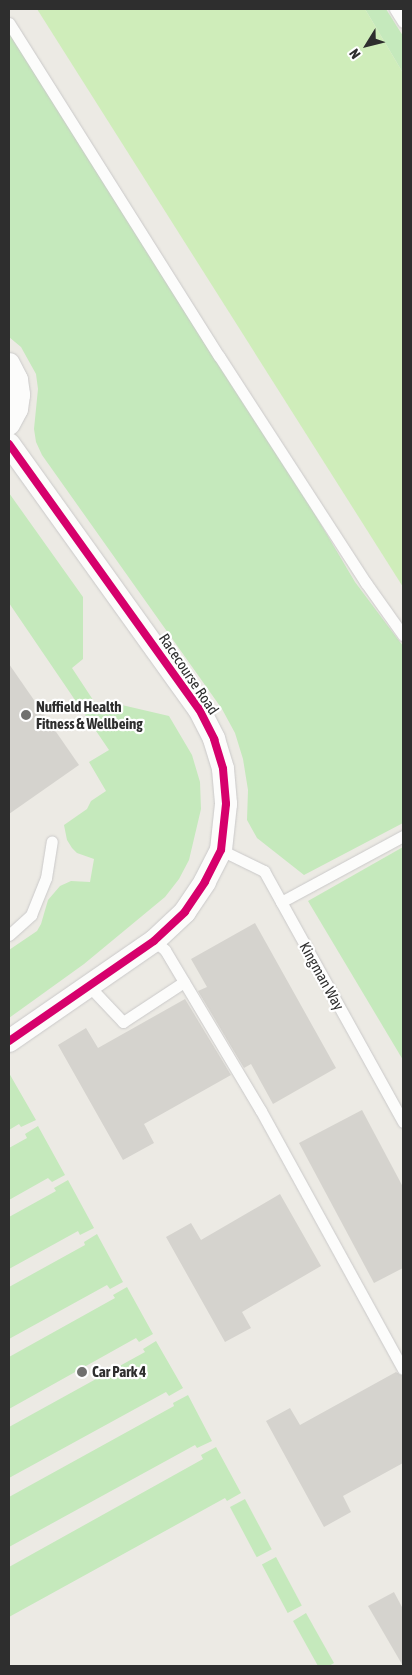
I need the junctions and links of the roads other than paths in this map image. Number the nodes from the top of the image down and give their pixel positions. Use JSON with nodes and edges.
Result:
{"nodes":[{"id":1,"x":395,"y":9,"type":"edge"},
{"id":2,"x":403,"y":22,"type":"edge"},
{"id":3,"x":9,"y":23,"type":"edge"},
{"id":4,"x":9,"y":364,"type":"edge"},
{"id":5,"x":9,"y":424,"type":"edge"},
{"id":6,"x":9,"y":444,"type":"edge"},
{"id":7,"x":403,"y":635,"type":"edge"},
{"id":8,"x":403,"y":836,"type":"edge"},
{"id":9,"x":52,"y":841,"type":"dead end"},
{"id":10,"x":221,"y":850,"type":"junction"},
{"id":11,"x":281,"y":902,"type":"junction"},
{"id":12,"x":9,"y":935,"type":"edge"},
{"id":13,"x":154,"y":940,"type":"junction"},
{"id":14,"x":184,"y":982,"type":"junction"},
{"id":15,"x":88,"y":984,"type":"junction"},
{"id":16,"x":9,"y":1041,"type":"edge"},
{"id":17,"x":403,"y":1122,"type":"edge"},
{"id":18,"x":403,"y":1369,"type":"edge"}],
"edges":[{"from":1,"to":2,"type":"lane"},
{"from":3,"to":7,"type":"lane"},
{"from":4,"to":5,"type":"street"},
{"from":6,"to":10,"type":"street","name":"Racecourse Road"},
{"from":8,"to":11,"type":"lane"},
{"from":9,"to":12,"type":"lane"},
{"from":10,"to":11,"type":"lane","name":"Kingman Way"},
{"from":10,"to":13,"type":"street","name":"Racecourse Road"},
{"from":11,"to":17,"type":"lane","name":"Kingman Way"},
{"from":13,"to":14,"type":"lane"},
{"from":13,"to":15,"type":"street","name":"Racecourse Road"},
{"from":14,"to":15,"type":"lane"},
{"from":14,"to":18,"type":"lane"},
{"from":15,"to":16,"type":"street","name":"Racecourse Road"}]}
